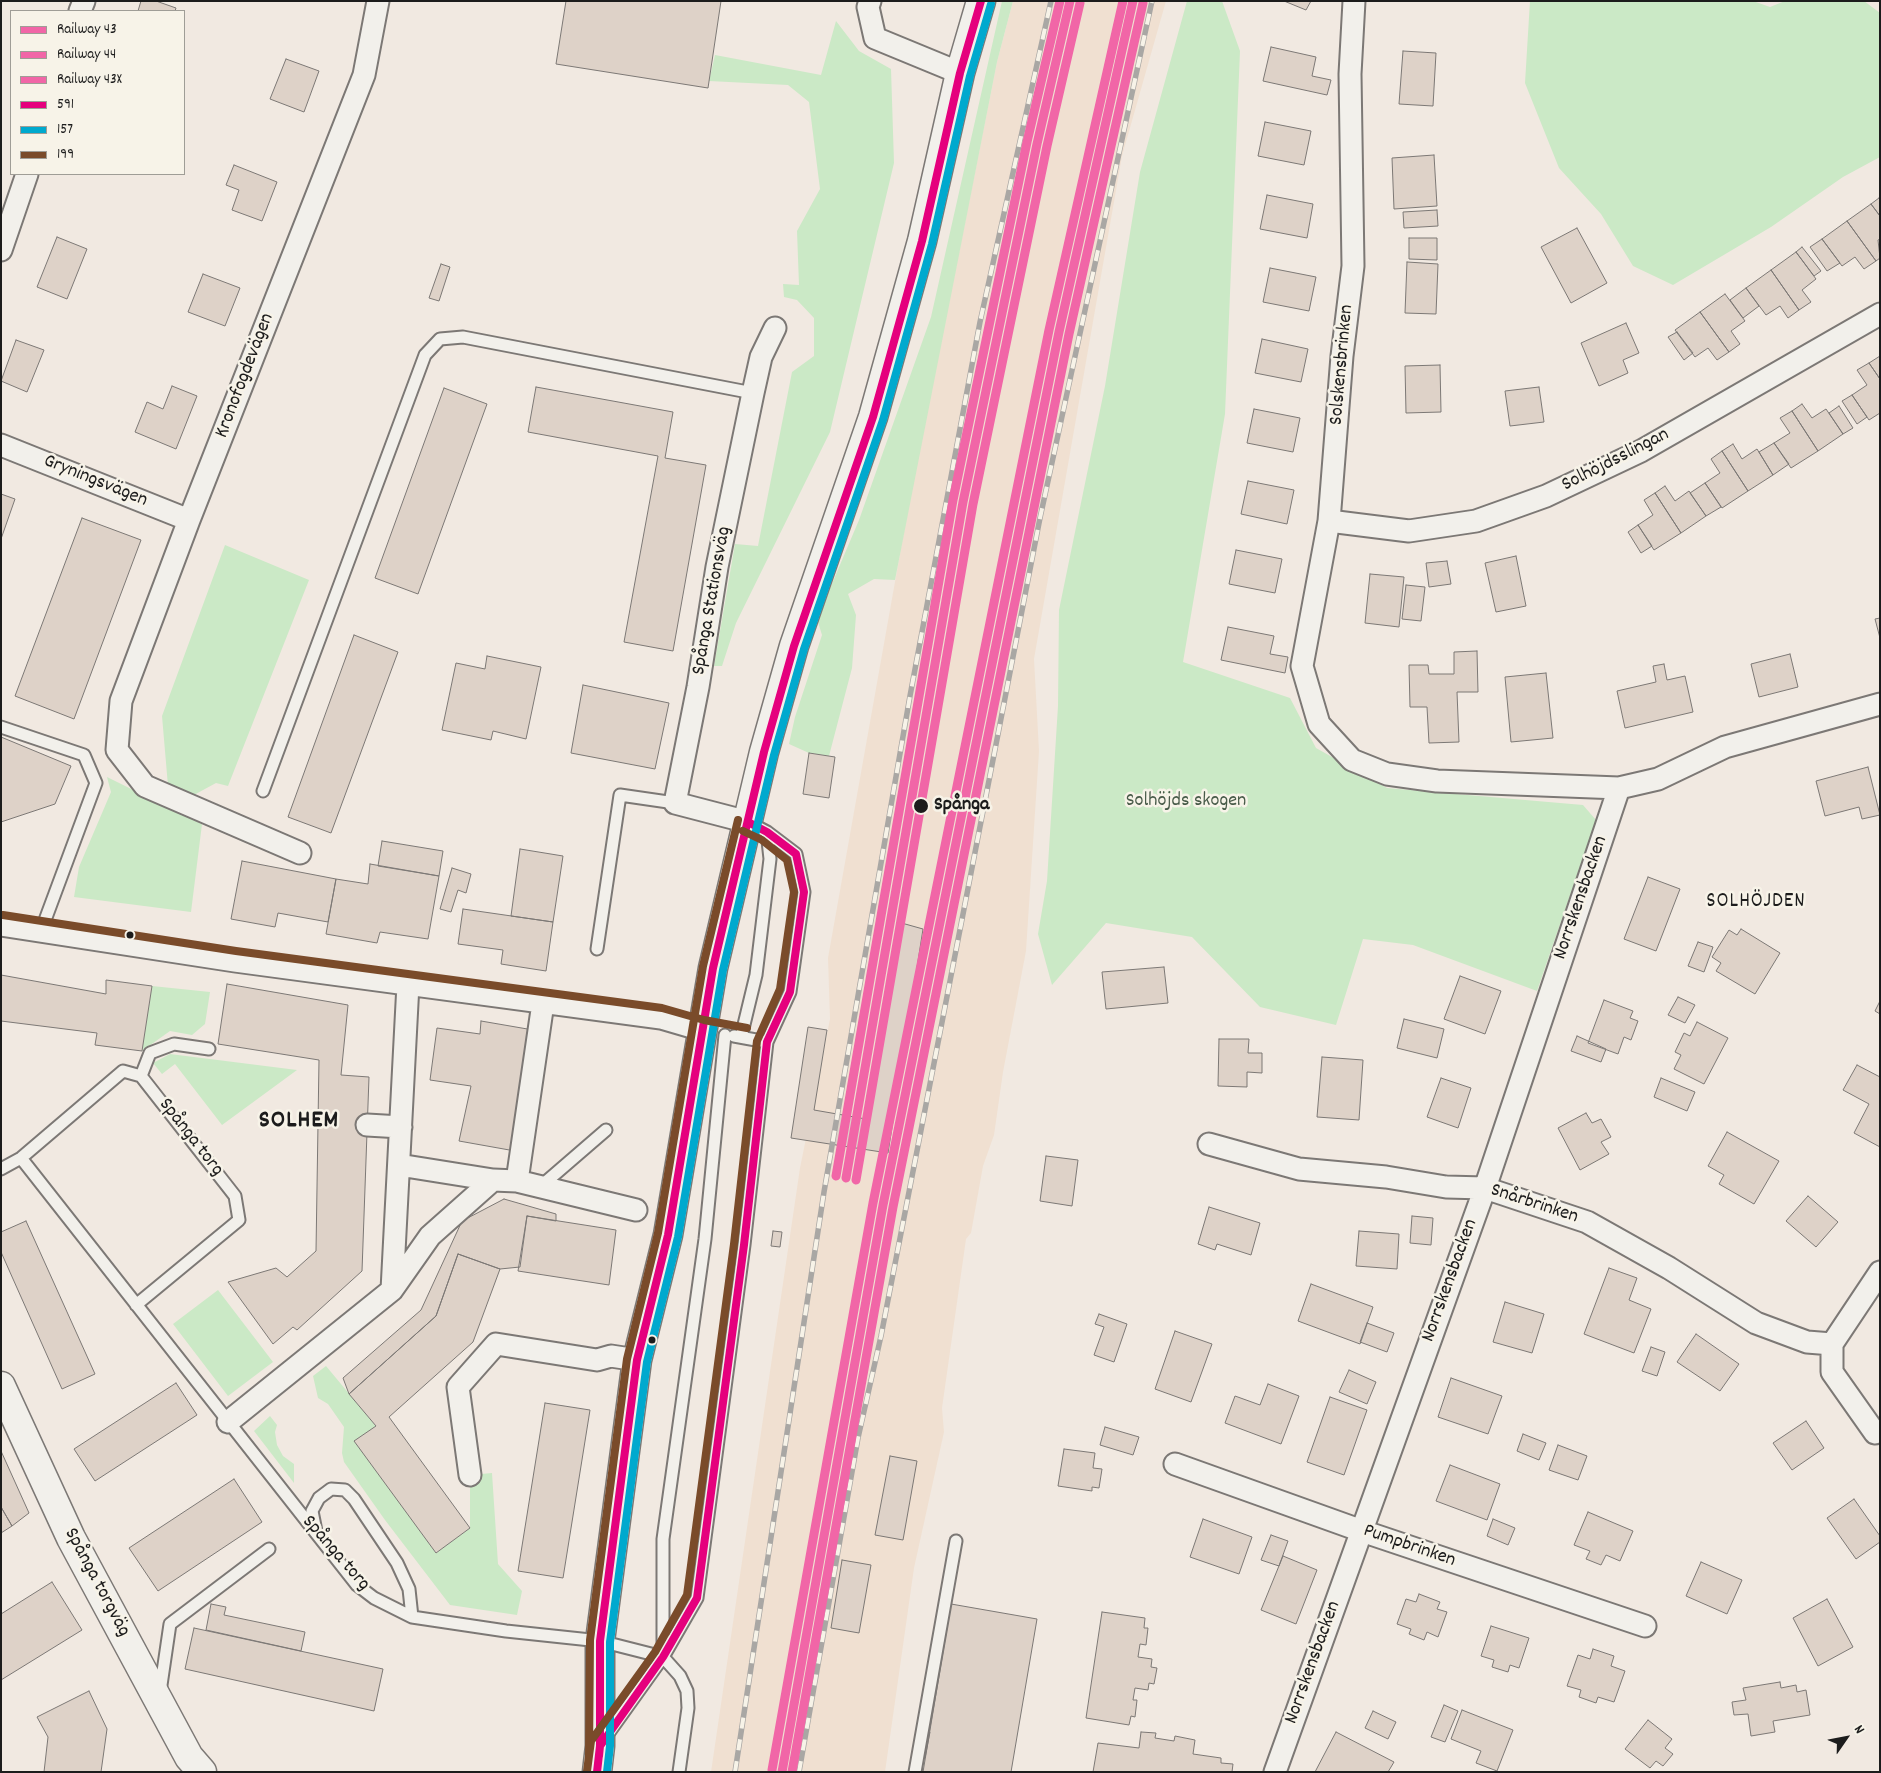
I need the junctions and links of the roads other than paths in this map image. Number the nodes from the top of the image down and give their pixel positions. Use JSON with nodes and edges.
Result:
{"nodes":[{"id":1,"x":378,"y":1,"type":"edge"},
{"id":2,"x":870,"y":1,"type":"edge"},
{"id":3,"x":981,"y":1,"type":"edge"},
{"id":4,"x":1354,"y":1,"type":"edge"},
{"id":5,"x":960,"y":73,"type":"junction"},
{"id":6,"x":27,"y":175,"type":"edge"},
{"id":7,"x":1,"y":250,"type":"edge"},
{"id":8,"x":1880,"y":314,"type":"edge"},
{"id":9,"x":775,"y":328,"type":"dead end"},
{"id":10,"x":753,"y":393,"type":"junction"},
{"id":11,"x":1,"y":445,"type":"edge"},
{"id":12,"x":189,"y":520,"type":"junction"},
{"id":13,"x":1329,"y":520,"type":"junction"},
{"id":14,"x":1880,"y":704,"type":"edge"},
{"id":15,"x":1,"y":727,"type":"edge"},
{"id":16,"x":1619,"y":788,"type":"junction"},
{"id":17,"x":263,"y":791,"type":"dead end"},
{"id":18,"x":675,"y":803,"type":"junction"},
{"id":19,"x":758,"y":827,"type":"junction"},
{"id":20,"x":300,"y":853,"type":"dead end"},
{"id":21,"x":1,"y":925,"type":"edge"},
{"id":22,"x":41,"y":932,"type":"junction"},
{"id":23,"x":597,"y":949,"type":"dead end"},
{"id":24,"x":408,"y":984,"type":"junction"},
{"id":25,"x":543,"y":1003,"type":"junction"},
{"id":26,"x":714,"y":1032,"type":"junction"},
{"id":27,"x":741,"y":1037,"type":"junction"},
{"id":28,"x":767,"y":1042,"type":"junction"},
{"id":29,"x":209,"y":1049,"type":"dead end"},
{"id":30,"x":141,"y":1076,"type":"junction"},
{"id":31,"x":368,"y":1125,"type":"dead end"},
{"id":32,"x":401,"y":1127,"type":"junction"},
{"id":33,"x":606,"y":1130,"type":"dead end"},
{"id":34,"x":1209,"y":1144,"type":"dead end"},
{"id":35,"x":22,"y":1158,"type":"junction"},
{"id":36,"x":399,"y":1165,"type":"junction"},
{"id":37,"x":1,"y":1169,"type":"edge"},
{"id":38,"x":493,"y":1180,"type":"junction"},
{"id":39,"x":517,"y":1181,"type":"junction"},
{"id":40,"x":540,"y":1187,"type":"junction"},
{"id":41,"x":1485,"y":1188,"type":"junction"},
{"id":42,"x":636,"y":1210,"type":"dead end"},
{"id":43,"x":1880,"y":1272,"type":"edge"},
{"id":44,"x":392,"y":1290,"type":"junction"},
{"id":45,"x":136,"y":1305,"type":"junction"},
{"id":46,"x":1832,"y":1344,"type":"junction"},
{"id":47,"x":637,"y":1360,"type":"junction"},
{"id":48,"x":1,"y":1386,"type":"edge"},
{"id":49,"x":228,"y":1422,"type":"junction"},
{"id":50,"x":1875,"y":1433,"type":"dead end"},
{"id":51,"x":1175,"y":1464,"type":"dead end"},
{"id":52,"x":470,"y":1475,"type":"dead end"},
{"id":53,"x":1362,"y":1531,"type":"junction"},
{"id":54,"x":317,"y":1534,"type":"junction"},
{"id":55,"x":956,"y":1541,"type":"dead end"},
{"id":56,"x":269,"y":1549,"type":"dead end"},
{"id":57,"x":412,"y":1617,"type":"junction"},
{"id":58,"x":1645,"y":1626,"type":"dead end"},
{"id":59,"x":600,"y":1640,"type":"junction"},
{"id":60,"x":663,"y":1657,"type":"junction"},
{"id":61,"x":159,"y":1701,"type":"junction"},
{"id":62,"x":598,"y":1759,"type":"edge"},
{"id":63,"x":202,"y":1772,"type":"edge"},
{"id":64,"x":679,"y":1772,"type":"edge"},
{"id":65,"x":915,"y":1772,"type":"edge"},
{"id":66,"x":1275,"y":1772,"type":"edge"}],
"edges":[{"from":1,"to":12,"type":"street","name":"Kronofogdevägen"},
{"from":2,"to":5,"type":"street"},
{"from":3,"to":5,"type":"street"},
{"from":4,"to":13,"type":"street","name":"Solskensbrinken"},
{"from":5,"to":19,"type":"street"},
{"from":6,"to":7,"type":"street"},
{"from":8,"to":13,"type":"street","name":"Solhöjdsslingan"},
{"from":9,"to":10,"type":"street","name":"Spånga Stationsväg"},
{"from":10,"to":17,"type":"lane"},
{"from":10,"to":18,"type":"street","name":"Spånga Stationsväg"},
{"from":11,"to":12,"type":"street","name":"Gryningsvägen"},
{"from":12,"to":20,"type":"street","name":"Kronofogdevägen"},
{"from":13,"to":16,"type":"street","name":"Solskensbrinken"},
{"from":14,"to":16,"type":"street"},
{"from":15,"to":22,"type":"lane"},
{"from":16,"to":41,"type":"street","name":"Norrskensbacken"},
{"from":18,"to":19,"type":"street"},
{"from":18,"to":23,"type":"lane"},
{"from":19,"to":26,"type":"street"},
{"from":19,"to":27,"type":"lane"},
{"from":19,"to":28,"type":"lane"},
{"from":21,"to":22,"type":"street"},
{"from":22,"to":24,"type":"street"},
{"from":24,"to":25,"type":"street"},
{"from":24,"to":32,"type":"street"},
{"from":25,"to":26,"type":"street"},
{"from":25,"to":39,"type":"street"},
{"from":26,"to":27,"type":"lane"},
{"from":26,"to":47,"type":"street"},
{"from":26,"to":60,"type":"lane"},
{"from":27,"to":28,"type":"lane"},
{"from":28,"to":60,"type":"lane"},
{"from":29,"to":30,"type":"lane"},
{"from":30,"to":35,"type":"lane"},
{"from":30,"to":45,"type":"lane","name":"Spånga torg"},
{"from":31,"to":32,"type":"street"},
{"from":32,"to":36,"type":"street"},
{"from":33,"to":40,"type":"lane"},
{"from":34,"to":41,"type":"street","name":"Snårbrinken"},
{"from":35,"to":37,"type":"lane"},
{"from":35,"to":45,"type":"lane","name":"Spånga torg"},
{"from":36,"to":38,"type":"street"},
{"from":36,"to":44,"type":"street"},
{"from":38,"to":39,"type":"street"},
{"from":38,"to":44,"type":"street"},
{"from":39,"to":40,"type":"street"},
{"from":40,"to":42,"type":"street"},
{"from":41,"to":46,"type":"street","name":"Snårbrinken"},
{"from":41,"to":53,"type":"street","name":"Norrskensbacken"},
{"from":43,"to":46,"type":"street"},
{"from":44,"to":49,"type":"street"},
{"from":45,"to":49,"type":"lane","name":"Spånga torg"},
{"from":46,"to":50,"type":"street"},
{"from":47,"to":52,"type":"street"},
{"from":47,"to":59,"type":"street"},
{"from":48,"to":61,"type":"street","name":"Spånga torgväg"},
{"from":49,"to":54,"type":"lane","name":"Spånga torg"},
{"from":51,"to":53,"type":"street","name":"Pumpbrinken"},
{"from":53,"to":58,"type":"street","name":"Pumpbrinken"},
{"from":53,"to":66,"type":"street","name":"Norrskensbacken"},
{"from":54,"to":57,"type":"lane","name":"Spånga torg"},
{"from":54,"to":57,"type":"lane"},
{"from":55,"to":65,"type":"lane"},
{"from":56,"to":61,"type":"lane"},
{"from":57,"to":59,"type":"lane","name":"Spånga torg"},
{"from":59,"to":60,"type":"lane","name":"Spånga torg"},
{"from":59,"to":62,"type":"street"},
{"from":60,"to":62,"type":"lane"},
{"from":60,"to":64,"type":"lane"},
{"from":61,"to":63,"type":"street","name":"Spånga torgväg"}]}
